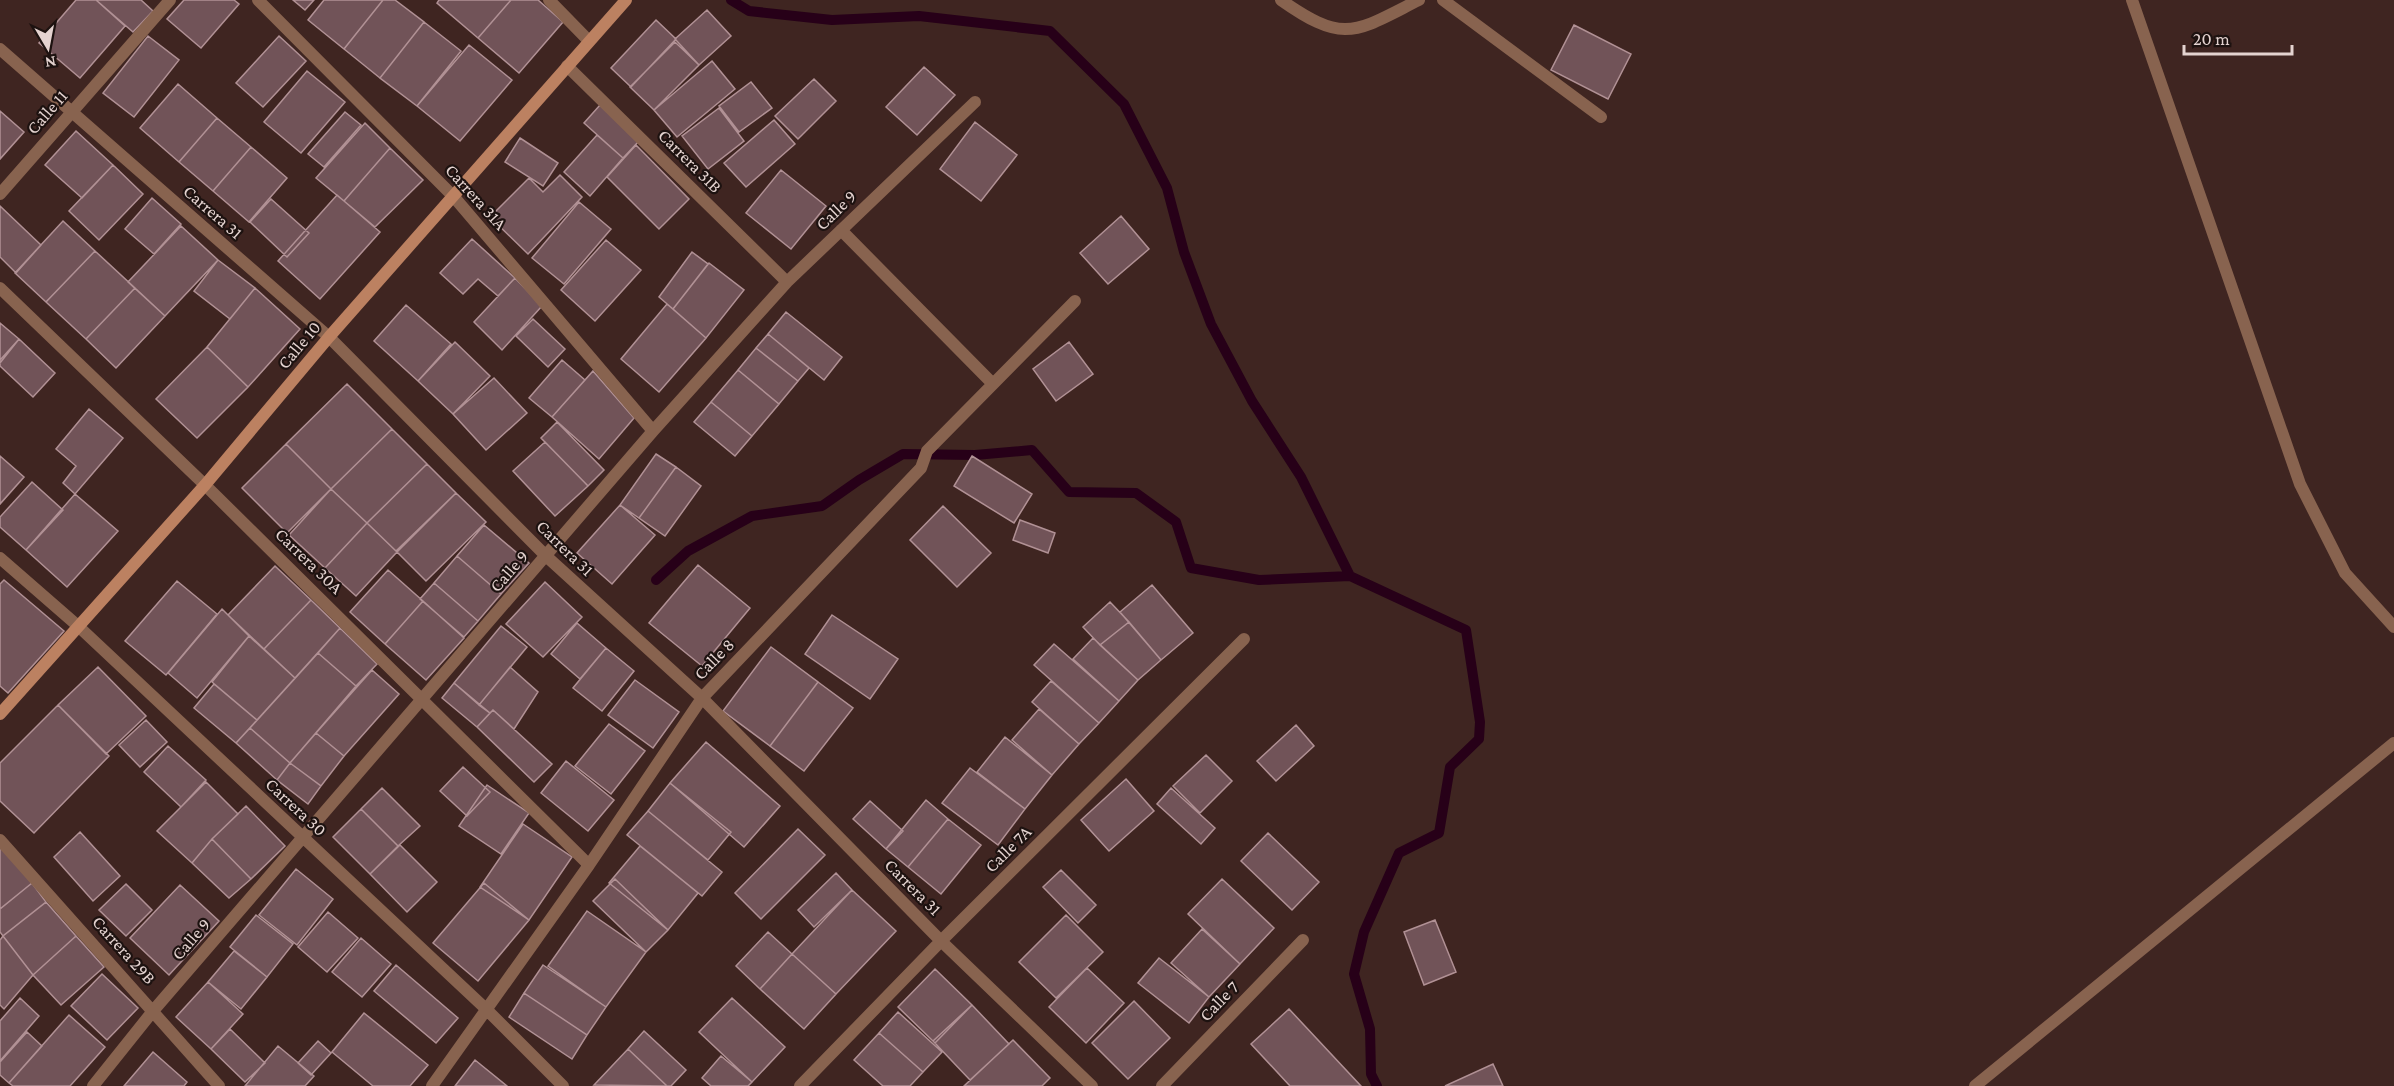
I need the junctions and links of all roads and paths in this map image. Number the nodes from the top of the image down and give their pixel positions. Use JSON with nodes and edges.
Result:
{"nodes":[{"id":1,"x":170,"y":0,"type":"edge"},
{"id":2,"x":258,"y":0,"type":"edge"},
{"id":3,"x":549,"y":0,"type":"edge"},
{"id":4,"x":626,"y":0,"type":"edge"},
{"id":5,"x":1281,"y":0,"type":"edge"},
{"id":6,"x":1419,"y":0,"type":"edge"},
{"id":7,"x":1443,"y":0,"type":"edge"},
{"id":8,"x":2132,"y":0,"type":"edge"},
{"id":9,"x":589,"y":41,"type":"junction"},
{"id":10,"x":0,"y":49,"type":"edge"},
{"id":11,"x":567,"y":66,"type":"junction"},
{"id":12,"x":975,"y":102,"type":"dead end"},
{"id":13,"x":72,"y":112,"type":"junction"},
{"id":14,"x":1601,"y":117,"type":"dead end"},
{"id":15,"x":0,"y":194,"type":"edge"},
{"id":16,"x":454,"y":197,"type":"junction"},
{"id":17,"x":841,"y":230,"type":"junction"},
{"id":18,"x":787,"y":282,"type":"junction"},
{"id":19,"x":0,"y":288,"type":"edge"},
{"id":20,"x":1074,"y":301,"type":"dead end"},
{"id":21,"x":329,"y":337,"type":"junction"},
{"id":22,"x":993,"y":384,"type":"junction"},
{"id":23,"x":653,"y":431,"type":"junction"},
{"id":24,"x":205,"y":485,"type":"junction"},
{"id":25,"x":546,"y":556,"type":"junction"},
{"id":26,"x":0,"y":558,"type":"edge"},
{"id":27,"x":78,"y":626,"type":"junction"},
{"id":28,"x":2394,"y":627,"type":"edge"},
{"id":29,"x":1245,"y":639,"type":"dead end"},
{"id":30,"x":422,"y":698,"type":"junction"},
{"id":31,"x":702,"y":698,"type":"junction"},
{"id":32,"x":0,"y":714,"type":"edge"},
{"id":33,"x":2394,"y":743,"type":"edge"},
{"id":34,"x":302,"y":838,"type":"junction"},
{"id":35,"x":0,"y":840,"type":"edge"},
{"id":36,"x":589,"y":865,"type":"junction"},
{"id":37,"x":1303,"y":940,"type":"dead end"},
{"id":38,"x":941,"y":941,"type":"junction"},
{"id":39,"x":486,"y":1009,"type":"junction"},
{"id":40,"x":153,"y":1011,"type":"junction"},
{"id":41,"x":93,"y":1086,"type":"edge"},
{"id":42,"x":219,"y":1086,"type":"edge"},
{"id":43,"x":432,"y":1086,"type":"edge"},
{"id":44,"x":563,"y":1086,"type":"edge"},
{"id":45,"x":800,"y":1086,"type":"edge"},
{"id":46,"x":1092,"y":1086,"type":"edge"},
{"id":47,"x":1162,"y":1086,"type":"edge"},
{"id":48,"x":1975,"y":1086,"type":"edge"}],
"edges":[{"from":1,"to":13,"type":"street","name":"Calle 11"},
{"from":2,"to":16,"type":"street","name":"Carrera 31A"},
{"from":3,"to":9,"type":"street"},
{"from":4,"to":9,"type":"main road","name":"Calle 10"},
{"from":5,"to":6,"type":"street"},
{"from":7,"to":14,"type":"street"},
{"from":8,"to":28,"type":"street"},
{"from":9,"to":11,"type":"main road","name":"Calle 10"},
{"from":10,"to":13,"type":"street","name":"Carrera 31"},
{"from":11,"to":16,"type":"main road","name":"Calle 10"},
{"from":11,"to":18,"type":"street","name":"Carrera 31B"},
{"from":12,"to":17,"type":"street","name":"Calle 9"},
{"from":13,"to":15,"type":"street","name":"Calle 11"},
{"from":13,"to":21,"type":"street","name":"Carrera 31"},
{"from":16,"to":21,"type":"main road","name":"Calle 10"},
{"from":16,"to":23,"type":"street","name":"Carrera 31A"},
{"from":17,"to":18,"type":"street","name":"Calle 9"},
{"from":17,"to":22,"type":"street"},
{"from":18,"to":23,"type":"street","name":"Calle 9"},
{"from":19,"to":24,"type":"street","name":"Carrera 30A"},
{"from":20,"to":22,"type":"street","name":"Calle 8"},
{"from":21,"to":24,"type":"main road","name":"Calle 10"},
{"from":21,"to":25,"type":"street","name":"Carrera 31"},
{"from":22,"to":31,"type":"street","name":"Calle 8"},
{"from":23,"to":25,"type":"street","name":"Calle 9"},
{"from":24,"to":27,"type":"main road","name":"Calle 10"},
{"from":24,"to":30,"type":"street","name":"Carrera 30A"},
{"from":25,"to":30,"type":"street","name":"Calle 9"},
{"from":25,"to":31,"type":"street","name":"Carrera 31"},
{"from":26,"to":27,"type":"street","name":"Carrera 30"},
{"from":27,"to":32,"type":"main road","name":"Calle 10"},
{"from":27,"to":34,"type":"street","name":"Carrera 30"},
{"from":29,"to":38,"type":"street","name":"Calle 7A"},
{"from":30,"to":34,"type":"street","name":"Calle 9"},
{"from":30,"to":36,"type":"street","name":"Carrera 30A"},
{"from":31,"to":36,"type":"street","name":"Calle 8"},
{"from":31,"to":38,"type":"street","name":"Carrera 31"},
{"from":33,"to":48,"type":"street"},
{"from":34,"to":39,"type":"street","name":"Carrera 30"},
{"from":34,"to":40,"type":"street","name":"Calle 9"},
{"from":35,"to":40,"type":"street","name":"Carrera 29B"},
{"from":36,"to":39,"type":"street","name":"Calle 8"},
{"from":37,"to":47,"type":"street","name":"Calle 7"},
{"from":38,"to":45,"type":"street","name":"Calle 7A"},
{"from":38,"to":46,"type":"street","name":"Carrera 31"},
{"from":39,"to":43,"type":"street","name":"Calle 8"},
{"from":39,"to":44,"type":"street","name":"Carrera 30"},
{"from":40,"to":41,"type":"street","name":"Calle 9"},
{"from":40,"to":42,"type":"street","name":"Carrera 29B"}]}
